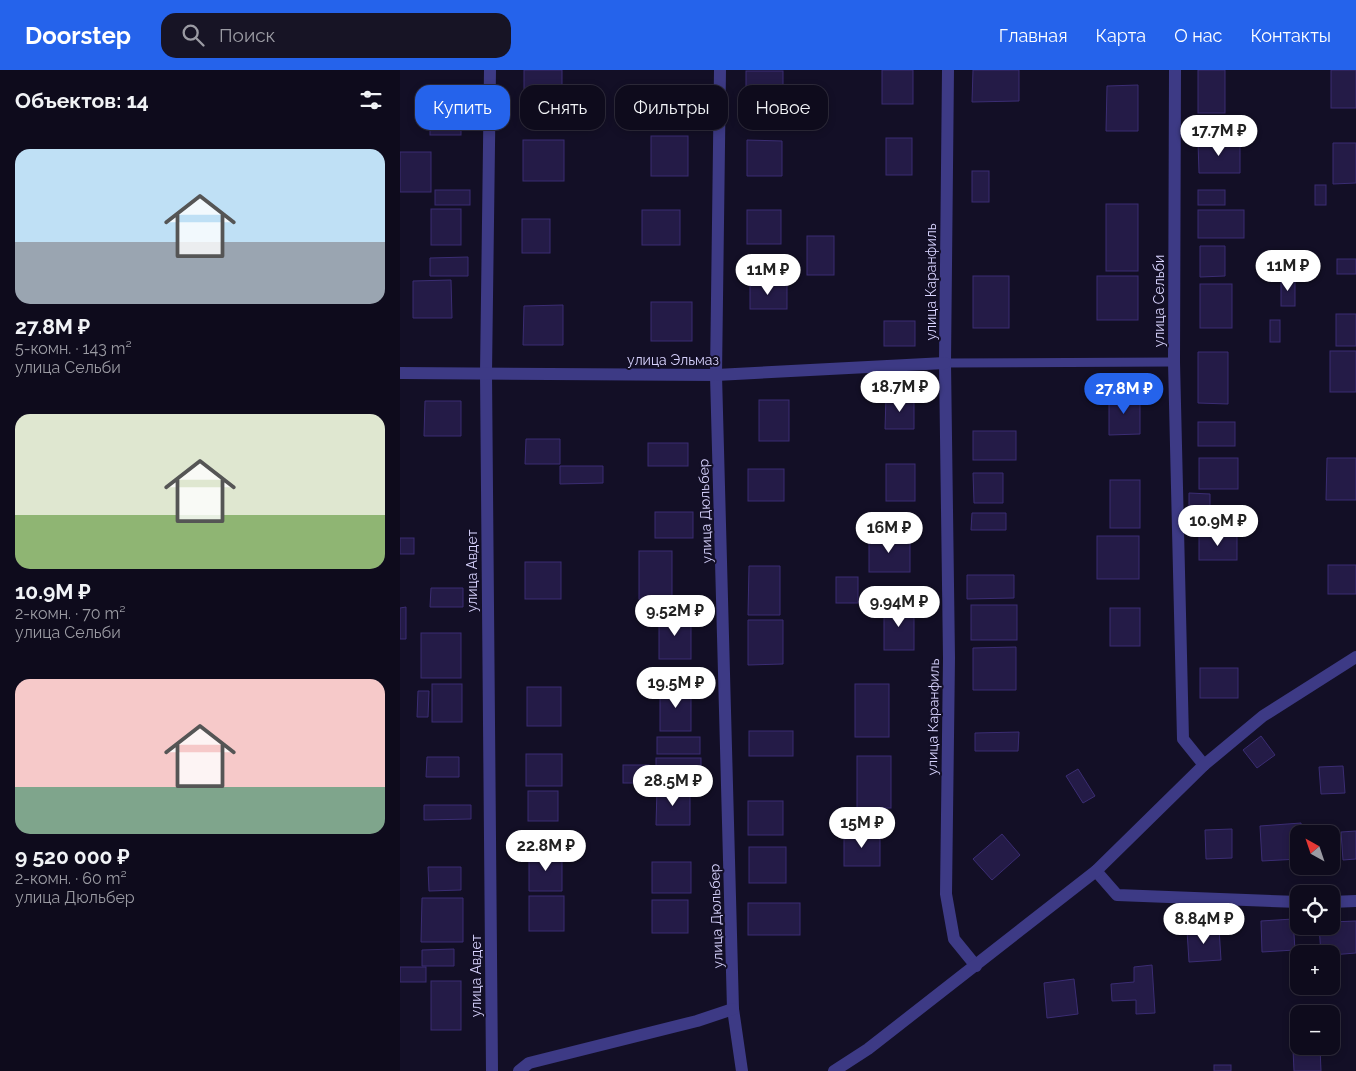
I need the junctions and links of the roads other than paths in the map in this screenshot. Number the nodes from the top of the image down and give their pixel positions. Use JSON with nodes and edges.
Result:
{"nodes":[{"id":1,"x":490,"y":70,"type":"edge"},
{"id":2,"x":720,"y":70,"type":"edge"},
{"id":3,"x":948,"y":70,"type":"edge"},
{"id":4,"x":1175,"y":70,"type":"edge"},
{"id":5,"x":1174,"y":362,"type":"junction"},
{"id":6,"x":945,"y":363,"type":"junction"},
{"id":7,"x":400,"y":372,"type":"edge"},
{"id":8,"x":486,"y":373,"type":"junction"},
{"id":9,"x":716,"y":375,"type":"junction"},
{"id":10,"x":1356,"y":657,"type":"edge"},
{"id":11,"x":1204,"y":765,"type":"junction"},
{"id":12,"x":1096,"y":871,"type":"junction"},
{"id":13,"x":1356,"y":901,"type":"edge"},
{"id":14,"x":1290,"y":902,"type":"edge"},
{"id":15,"x":1340,"y":902,"type":"edge"},
{"id":16,"x":976,"y":966,"type":"junction"},
{"id":17,"x":733,"y":1010,"type":"junction"},
{"id":18,"x":492,"y":1071,"type":"edge"},
{"id":19,"x":519,"y":1071,"type":"edge"},
{"id":20,"x":742,"y":1071,"type":"edge"},
{"id":21,"x":834,"y":1071,"type":"edge"}],
"edges":[{"from":1,"to":8,"type":"street","name":"улица Авдет"},
{"from":2,"to":9,"type":"street","name":"улица Дюльбер"},
{"from":3,"to":6,"type":"street","name":"улица Каранфиль"},
{"from":4,"to":5,"type":"street","name":"улица Сельби"},
{"from":5,"to":6,"type":"lane"},
{"from":5,"to":11,"type":"street","name":"улица Сельби"},
{"from":6,"to":9,"type":"street","name":"улица Эльмаз"},
{"from":6,"to":16,"type":"street","name":"улица Каранфиль"},
{"from":7,"to":8,"type":"street","name":"улица Эльмаз"},
{"from":8,"to":9,"type":"street","name":"улица Эльмаз"},
{"from":8,"to":18,"type":"street","name":"улица Авдет"},
{"from":9,"to":17,"type":"street","name":"улица Дюльбер"},
{"from":10,"to":11,"type":"street"},
{"from":11,"to":12,"type":"street"},
{"from":12,"to":14,"type":"street"},
{"from":12,"to":16,"type":"street"},
{"from":13,"to":15,"type":"street"},
{"from":16,"to":21,"type":"street"},
{"from":17,"to":19,"type":"street"},
{"from":17,"to":20,"type":"street","name":"улица Дюльбер"}]}
